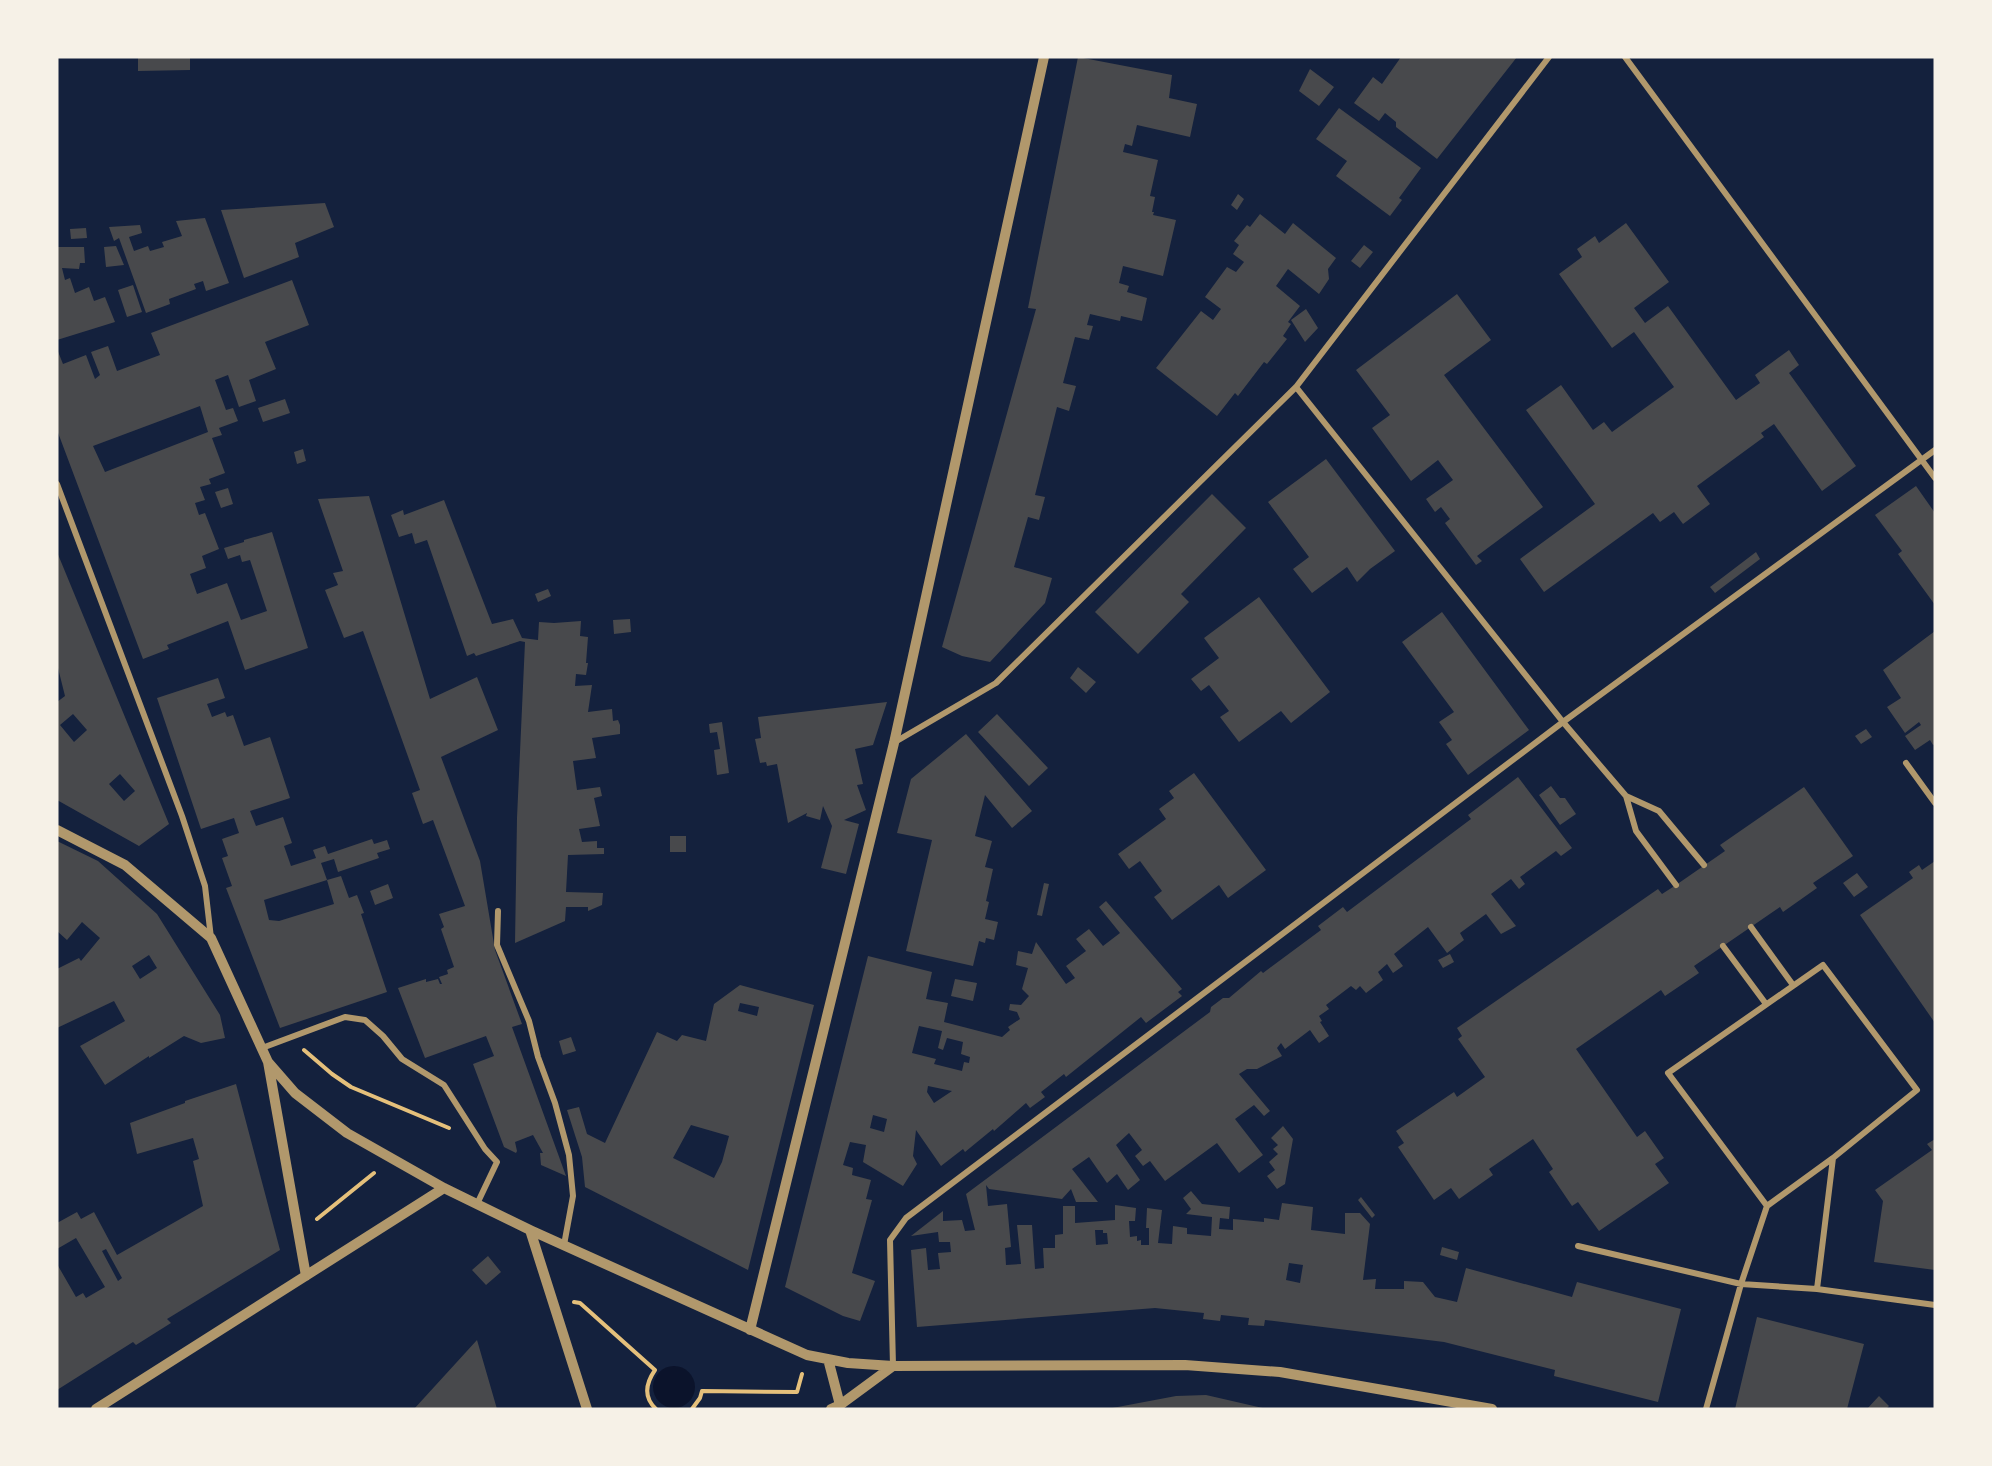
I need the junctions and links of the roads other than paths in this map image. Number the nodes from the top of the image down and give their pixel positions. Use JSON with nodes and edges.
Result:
{"nodes":[{"id":1,"x":1044,"y":57,"type":"edge"},
{"id":2,"x":1550,"y":57,"type":"edge"},
{"id":3,"x":1625,"y":57,"type":"edge"},
{"id":4,"x":1296,"y":387,"type":"junction"},
{"id":5,"x":1935,"y":450,"type":"edge"},
{"id":6,"x":1922,"y":460,"type":"junction"},
{"id":7,"x":1935,"y":478,"type":"edge"},
{"id":8,"x":57,"y":484,"type":"edge"},
{"id":9,"x":1563,"y":722,"type":"junction"},
{"id":10,"x":894,"y":743,"type":"junction"},
{"id":11,"x":1906,"y":763,"type":"dead end"},
{"id":12,"x":1626,"y":796,"type":"junction"},
{"id":13,"x":1935,"y":802,"type":"edge"},
{"id":14,"x":57,"y":830,"type":"edge"},
{"id":15,"x":1704,"y":865,"type":"dead end"},
{"id":16,"x":1676,"y":885,"type":"dead end"},
{"id":17,"x":498,"y":911,"type":"dead end"},
{"id":18,"x":1751,"y":927,"type":"dead end"},
{"id":19,"x":212,"y":938,"type":"junction"},
{"id":20,"x":1724,"y":946,"type":"dead end"},
{"id":21,"x":1793,"y":985,"type":"junction"},
{"id":22,"x":1766,"y":1004,"type":"junction"},
{"id":23,"x":262,"y":1048,"type":"junction"},
{"id":24,"x":268,"y":1062,"type":"junction"},
{"id":25,"x":1833,"y":1158,"type":"junction"},
{"id":26,"x":444,"y":1188,"type":"junction"},
{"id":27,"x":477,"y":1204,"type":"junction"},
{"id":28,"x":1767,"y":1206,"type":"junction"},
{"id":29,"x":530,"y":1230,"type":"junction"},
{"id":30,"x":564,"y":1245,"type":"junction"},
{"id":31,"x":1578,"y":1246,"type":"dead end"},
{"id":32,"x":306,"y":1275,"type":"junction"},
{"id":33,"x":1741,"y":1284,"type":"junction"},
{"id":34,"x":1817,"y":1289,"type":"junction"},
{"id":35,"x":1935,"y":1305,"type":"edge"},
{"id":36,"x":750,"y":1330,"type":"junction"},
{"id":37,"x":828,"y":1359,"type":"junction"},
{"id":38,"x":893,"y":1366,"type":"junction"},
{"id":39,"x":836,"y":1407,"type":"edge"},
{"id":40,"x":96,"y":1409,"type":"edge"},
{"id":41,"x":587,"y":1409,"type":"edge"},
{"id":42,"x":1492,"y":1409,"type":"edge"},
{"id":43,"x":1706,"y":1409,"type":"edge"}],
"edges":[{"from":1,"to":10,"type":"street"},
{"from":2,"to":4,"type":"street"},
{"from":3,"to":6,"type":"street"},
{"from":4,"to":9,"type":"street"},
{"from":4,"to":10,"type":"street"},
{"from":5,"to":6,"type":"street"},
{"from":6,"to":7,"type":"street"},
{"from":6,"to":9,"type":"street"},
{"from":8,"to":19,"type":"street"},
{"from":9,"to":12,"type":"street"},
{"from":9,"to":38,"type":"street"},
{"from":10,"to":36,"type":"street"},
{"from":11,"to":13,"type":"street"},
{"from":12,"to":15,"type":"street"},
{"from":12,"to":16,"type":"street"},
{"from":14,"to":19,"type":"street"},
{"from":17,"to":30,"type":"street"},
{"from":18,"to":21,"type":"street"},
{"from":19,"to":23,"type":"street"},
{"from":20,"to":22,"type":"street"},
{"from":21,"to":22,"type":"street"},
{"from":21,"to":25,"type":"street"},
{"from":22,"to":28,"type":"street"},
{"from":23,"to":24,"type":"street"},
{"from":23,"to":27,"type":"street"},
{"from":24,"to":26,"type":"street"},
{"from":24,"to":32,"type":"street"},
{"from":25,"to":28,"type":"street"},
{"from":25,"to":34,"type":"street"},
{"from":26,"to":27,"type":"street"},
{"from":26,"to":32,"type":"street"},
{"from":27,"to":29,"type":"street"},
{"from":28,"to":33,"type":"street"},
{"from":29,"to":30,"type":"street"},
{"from":29,"to":41,"type":"street"},
{"from":30,"to":36,"type":"street"},
{"from":31,"to":33,"type":"street"},
{"from":32,"to":40,"type":"street"},
{"from":33,"to":34,"type":"street"},
{"from":33,"to":43,"type":"street"},
{"from":34,"to":35,"type":"street"},
{"from":36,"to":37,"type":"street"},
{"from":37,"to":38,"type":"street"},
{"from":37,"to":39,"type":"street"},
{"from":38,"to":39,"type":"street"},
{"from":38,"to":42,"type":"street"}]}
